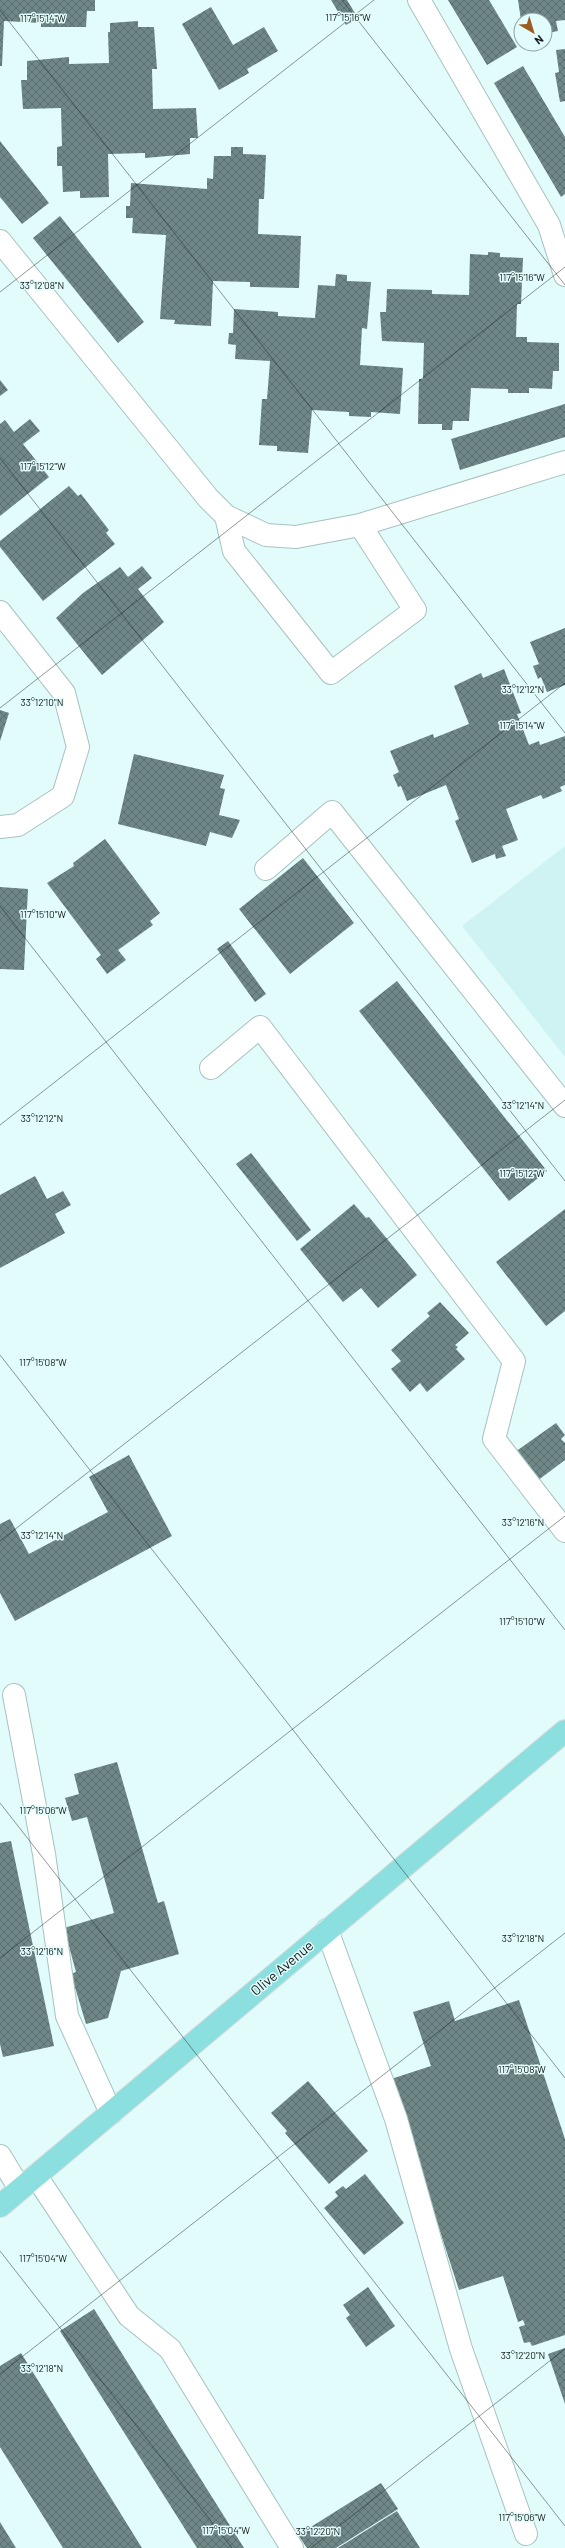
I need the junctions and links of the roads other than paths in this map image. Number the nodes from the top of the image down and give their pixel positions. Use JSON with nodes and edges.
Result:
{"nodes":[{"id":1,"x":419,"y":0,"type":"edge"},
{"id":2,"x":0,"y":241,"type":"edge"},
{"id":3,"x":565,"y":275,"type":"edge"},
{"id":4,"x":565,"y":462,"type":"edge"},
{"id":5,"x":226,"y":516,"type":"junction"},
{"id":6,"x":360,"y":525,"type":"junction"},
{"id":7,"x":0,"y":612,"type":"edge"},
{"id":8,"x":0,"y":827,"type":"edge"},
{"id":9,"x":266,"y":869,"type":"dead end"},
{"id":10,"x":211,"y":1068,"type":"dead end"},
{"id":11,"x":565,"y":1106,"type":"edge"},
{"id":12,"x":565,"y":1531,"type":"edge"},
{"id":13,"x":14,"y":1695,"type":"dead end"},
{"id":14,"x":565,"y":1731,"type":"edge"},
{"id":15,"x":327,"y":1930,"type":"junction"},
{"id":16,"x":111,"y":2113,"type":"junction"},
{"id":17,"x":0,"y":2156,"type":"edge"},
{"id":18,"x":36,"y":2176,"type":"junction"},
{"id":19,"x":20,"y":2189,"type":"junction"},
{"id":20,"x":0,"y":2206,"type":"edge"},
{"id":21,"x":526,"y":2534,"type":"dead end"},
{"id":22,"x":292,"y":2548,"type":"edge"}],
"edges":[{"from":1,"to":3,"type":"street"},
{"from":2,"to":5,"type":"street"},
{"from":4,"to":6,"type":"street"},
{"from":5,"to":6,"type":"street"},
{"from":5,"to":6,"type":"street"},
{"from":7,"to":8,"type":"street"},
{"from":9,"to":11,"type":"street"},
{"from":10,"to":12,"type":"street"},
{"from":13,"to":16,"type":"street"},
{"from":14,"to":15,"type":"main road","name":"Olive Avenue"},
{"from":15,"to":16,"type":"main road","name":"Olive Avenue"},
{"from":15,"to":21,"type":"street"},
{"from":16,"to":18,"type":"main road","name":"Olive Avenue"},
{"from":17,"to":19,"type":"street"},
{"from":18,"to":19,"type":"main road","name":"Olive Avenue"},
{"from":18,"to":22,"type":"street"},
{"from":19,"to":20,"type":"main road","name":"Olive Avenue"}]}
